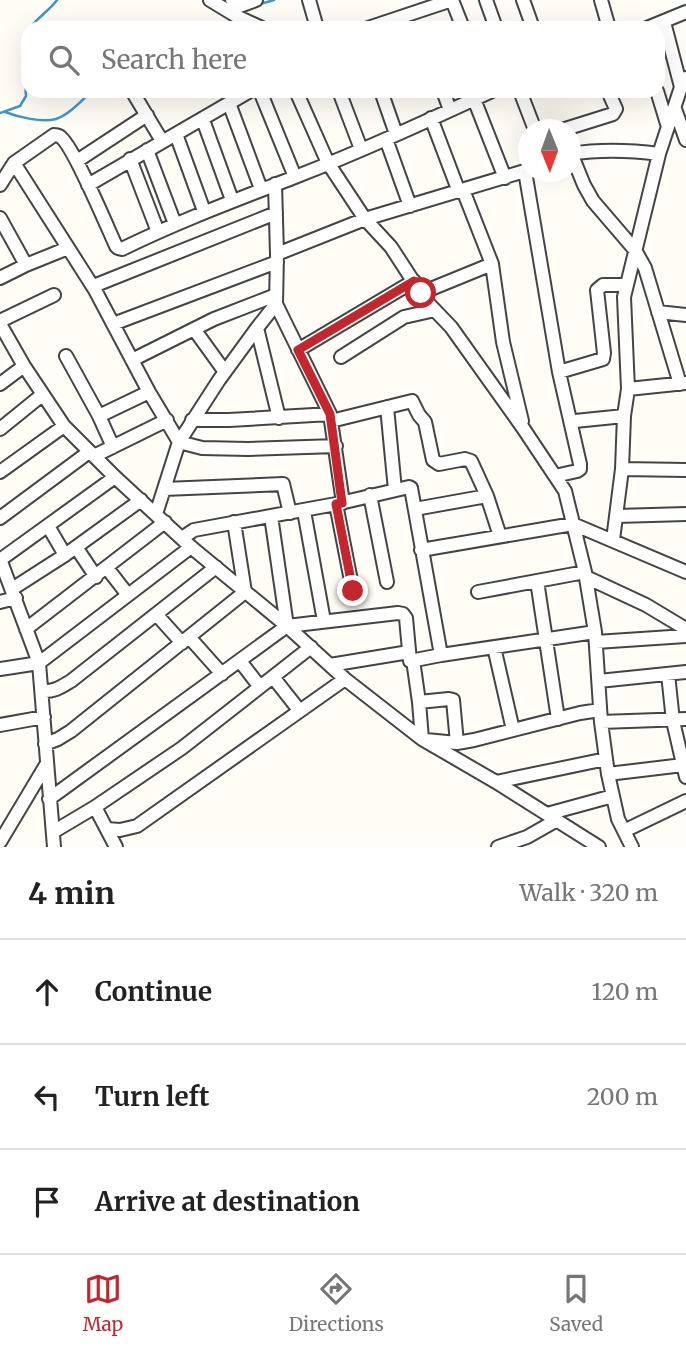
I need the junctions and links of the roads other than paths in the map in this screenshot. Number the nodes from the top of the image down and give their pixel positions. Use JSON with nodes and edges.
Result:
{"nodes":[{"id":1,"x":210,"y":0,"type":"edge"},
{"id":2,"x":232,"y":0,"type":"edge"},
{"id":3,"x":256,"y":0,"type":"edge"},
{"id":4,"x":309,"y":0,"type":"edge"},
{"id":5,"x":452,"y":0,"type":"edge"},
{"id":6,"x":486,"y":0,"type":"edge"},
{"id":7,"x":523,"y":0,"type":"edge"},
{"id":8,"x":601,"y":0,"type":"edge"},
{"id":9,"x":686,"y":12,"type":"edge"},
{"id":10,"x":413,"y":14,"type":"junction"},
{"id":11,"x":245,"y":21,"type":"edge"},
{"id":12,"x":315,"y":21,"type":"edge"},
{"id":13,"x":390,"y":21,"type":"edge"},
{"id":14,"x":416,"y":21,"type":"edge"},
{"id":15,"x":460,"y":21,"type":"edge"},
{"id":16,"x":494,"y":21,"type":"edge"},
{"id":17,"x":530,"y":21,"type":"edge"},
{"id":18,"x":607,"y":21,"type":"edge"},
{"id":19,"x":665,"y":22,"type":"edge"},
{"id":20,"x":665,"y":25,"type":"edge"},
{"id":21,"x":683,"y":83,"type":"edge"},
{"id":22,"x":136,"y":98,"type":"edge"},
{"id":23,"x":238,"y":98,"type":"edge"},
{"id":24,"x":263,"y":98,"type":"edge"},
{"id":25,"x":299,"y":98,"type":"edge"},
{"id":26,"x":342,"y":98,"type":"edge"},
{"id":27,"x":383,"y":98,"type":"edge"},
{"id":28,"x":446,"y":98,"type":"edge"},
{"id":29,"x":523,"y":98,"type":"edge"},
{"id":30,"x":611,"y":98,"type":"edge"},
{"id":31,"x":659,"y":98,"type":"edge"},
{"id":32,"x":474,"y":99,"type":"joint"},
{"id":33,"x":229,"y":103,"type":"junction"},
{"id":34,"x":675,"y":109,"type":"junction"},
{"id":35,"x":450,"y":110,"type":"junction"},
{"id":36,"x":147,"y":115,"type":"junction"},
{"id":37,"x":431,"y":118,"type":"junction"},
{"id":38,"x":531,"y":119,"type":"edge"},
{"id":39,"x":203,"y":120,"type":"junction"},
{"id":40,"x":581,"y":124,"type":"edge"},
{"id":41,"x":668,"y":127,"type":"junction"},
{"id":42,"x":176,"y":134,"type":"junction"},
{"id":43,"x":391,"y":136,"type":"junction"},
{"id":44,"x":686,"y":140,"type":"edge"},
{"id":45,"x":162,"y":141,"type":"junction"},
{"id":46,"x":361,"y":149,"type":"junction"},
{"id":47,"x":147,"y":150,"type":"junction"},
{"id":48,"x":581,"y":152,"type":"edge"},
{"id":49,"x":659,"y":154,"type":"junction"},
{"id":50,"x":130,"y":159,"type":"junction"},
{"id":51,"x":77,"y":162,"type":"junction"},
{"id":52,"x":14,"y":163,"type":"junction"},
{"id":53,"x":328,"y":163,"type":"junction"},
{"id":54,"x":518,"y":174,"type":"edge"},
{"id":55,"x":295,"y":177,"type":"junction"},
{"id":56,"x":505,"y":178,"type":"junction"},
{"id":57,"x":581,"y":178,"type":"edge"},
{"id":58,"x":529,"y":182,"type":"edge"},
{"id":59,"x":275,"y":184,"type":"junction"},
{"id":60,"x":0,"y":185,"type":"edge"},
{"id":61,"x":88,"y":185,"type":"junction"},
{"id":62,"x":261,"y":190,"type":"junction"},
{"id":63,"x":461,"y":191,"type":"junction"},
{"id":64,"x":232,"y":200,"type":"junction"},
{"id":65,"x":410,"y":206,"type":"junction"},
{"id":66,"x":204,"y":211,"type":"junction"},
{"id":67,"x":276,"y":213,"type":"junction"},
{"id":68,"x":0,"y":218,"type":"edge"},
{"id":69,"x":365,"y":219,"type":"junction"},
{"id":70,"x":175,"y":224,"type":"junction"},
{"id":71,"x":158,"y":232,"type":"junction"},
{"id":72,"x":68,"y":248,"type":"junction"},
{"id":73,"x":635,"y":250,"type":"junction"},
{"id":74,"x":277,"y":258,"type":"junction"},
{"id":75,"x":492,"y":264,"type":"junction"},
{"id":76,"x":26,"y":265,"type":"junction"},
{"id":77,"x":0,"y":277,"type":"edge"},
{"id":78,"x":414,"y":281,"type":"junction"},
{"id":79,"x":627,"y":285,"type":"junction"},
{"id":80,"x":95,"y":290,"type":"junction"},
{"id":81,"x":421,"y":293,"type":"junction"},
{"id":82,"x":54,"y":295,"type":"dead end"},
{"id":83,"x":276,"y":300,"type":"junction"},
{"id":84,"x":435,"y":310,"type":"junction"},
{"id":85,"x":658,"y":312,"type":"junction"},
{"id":86,"x":686,"y":315,"type":"edge"},
{"id":87,"x":0,"y":323,"type":"edge"},
{"id":88,"x":113,"y":324,"type":"junction"},
{"id":89,"x":257,"y":328,"type":"junction"},
{"id":90,"x":194,"y":329,"type":"junction"},
{"id":91,"x":5,"y":346,"type":"edge"},
{"id":92,"x":298,"y":350,"type":"junction"},
{"id":93,"x":66,"y":356,"type":"dead end"},
{"id":94,"x":341,"y":357,"type":"dead end"},
{"id":95,"x":132,"y":360,"type":"junction"},
{"id":96,"x":24,"y":366,"type":"junction"},
{"id":97,"x":225,"y":372,"type":"junction"},
{"id":98,"x":559,"y":372,"type":"junction"},
{"id":99,"x":0,"y":384,"type":"edge"},
{"id":100,"x":683,"y":384,"type":"edge"},
{"id":101,"x":628,"y":389,"type":"junction"},
{"id":102,"x":149,"y":392,"type":"junction"},
{"id":103,"x":42,"y":395,"type":"junction"},
{"id":104,"x":387,"y":407,"type":"junction"},
{"id":105,"x":99,"y":416,"type":"junction"},
{"id":106,"x":624,"y":416,"type":"junction"},
{"id":107,"x":330,"y":417,"type":"junction"},
{"id":108,"x":279,"y":418,"type":"junction"},
{"id":109,"x":166,"y":420,"type":"junction"},
{"id":110,"x":192,"y":420,"type":"junction"},
{"id":111,"x":570,"y":420,"type":"junction"},
{"id":112,"x":64,"y":426,"type":"junction"},
{"id":113,"x":523,"y":428,"type":"junction"},
{"id":114,"x":0,"y":429,"type":"edge"},
{"id":115,"x":179,"y":442,"type":"junction"},
{"id":116,"x":336,"y":446,"type":"junction"},
{"id":117,"x":113,"y":447,"type":"junction"},
{"id":118,"x":92,"y":454,"type":"junction"},
{"id":119,"x":622,"y":469,"type":"junction"},
{"id":120,"x":686,"y":470,"type":"edge"},
{"id":121,"x":0,"y":472,"type":"edge"},
{"id":122,"x":555,"y":476,"type":"junction"},
{"id":123,"x":116,"y":477,"type":"junction"},
{"id":124,"x":164,"y":489,"type":"junction"},
{"id":125,"x":395,"y":489,"type":"junction"},
{"id":126,"x":370,"y":495,"type":"junction"},
{"id":127,"x":487,"y":496,"type":"junction"},
{"id":128,"x":141,"y":500,"type":"junction"},
{"id":129,"x":339,"y":503,"type":"junction"},
{"id":130,"x":415,"y":509,"type":"junction"},
{"id":131,"x":304,"y":511,"type":"junction"},
{"id":132,"x":290,"y":513,"type":"junction"},
{"id":133,"x":686,"y":514,"type":"edge"},
{"id":134,"x":271,"y":516,"type":"junction"},
{"id":135,"x":617,"y":516,"type":"junction"},
{"id":136,"x":0,"y":518,"type":"edge"},
{"id":137,"x":160,"y":518,"type":"junction"},
{"id":138,"x":234,"y":522,"type":"junction"},
{"id":139,"x":573,"y":523,"type":"junction"},
{"id":140,"x":48,"y":526,"type":"junction"},
{"id":141,"x":500,"y":536,"type":"junction"},
{"id":142,"x":613,"y":540,"type":"junction"},
{"id":143,"x":186,"y":542,"type":"junction"},
{"id":144,"x":76,"y":547,"type":"junction"},
{"id":145,"x":421,"y":550,"type":"junction"},
{"id":146,"x":65,"y":555,"type":"junction"},
{"id":147,"x":1,"y":564,"type":"edge"},
{"id":148,"x":216,"y":567,"type":"junction"},
{"id":149,"x":107,"y":568,"type":"junction"},
{"id":150,"x":686,"y":572,"type":"edge"},
{"id":151,"x":585,"y":575,"type":"junction"},
{"id":152,"x":96,"y":577,"type":"junction"},
{"id":153,"x":537,"y":581,"type":"junction"},
{"id":154,"x":387,"y":582,"type":"dead end"},
{"id":155,"x":353,"y":591,"type":"dead end"},
{"id":156,"x":245,"y":592,"type":"junction"},
{"id":157,"x":478,"y":592,"type":"dead end"},
{"id":158,"x":14,"y":594,"type":"junction"},
{"id":159,"x":128,"y":594,"type":"junction"},
{"id":160,"x":0,"y":602,"type":"edge"},
{"id":161,"x":156,"y":614,"type":"junction"},
{"id":162,"x":324,"y":621,"type":"junction"},
{"id":163,"x":287,"y":626,"type":"junction"},
{"id":164,"x":26,"y":629,"type":"junction"},
{"id":165,"x":686,"y":629,"type":"edge"},
{"id":166,"x":686,"y":636,"type":"edge"},
{"id":167,"x":595,"y":637,"type":"junction"},
{"id":168,"x":547,"y":639,"type":"junction"},
{"id":169,"x":185,"y":640,"type":"junction"},
{"id":170,"x":311,"y":647,"type":"junction"},
{"id":171,"x":495,"y":647,"type":"junction"},
{"id":172,"x":441,"y":654,"type":"junction"},
{"id":173,"x":411,"y":656,"type":"junction"},
{"id":174,"x":240,"y":661,"type":"junction"},
{"id":175,"x":39,"y":663,"type":"junction"},
{"id":176,"x":330,"y":665,"type":"junction"},
{"id":177,"x":0,"y":669,"type":"edge"},
{"id":178,"x":686,"y":673,"type":"edge"},
{"id":179,"x":222,"y":674,"type":"junction"},
{"id":180,"x":668,"y":674,"type":"junction"},
{"id":181,"x":273,"y":677,"type":"junction"},
{"id":182,"x":345,"y":679,"type":"junction"},
{"id":183,"x":599,"y":681,"type":"junction"},
{"id":184,"x":260,"y":687,"type":"junction"},
{"id":185,"x":42,"y":691,"type":"junction"},
{"id":186,"x":419,"y":702,"type":"junction"},
{"id":187,"x":299,"y":710,"type":"junction"},
{"id":188,"x":601,"y":716,"type":"junction"},
{"id":189,"x":44,"y":718,"type":"junction"},
{"id":190,"x":558,"y":719,"type":"junction"},
{"id":191,"x":680,"y":720,"type":"edge"},
{"id":192,"x":0,"y":724,"type":"edge"},
{"id":193,"x":513,"y":730,"type":"junction"},
{"id":194,"x":422,"y":739,"type":"junction"},
{"id":195,"x":457,"y":743,"type":"junction"},
{"id":196,"x":45,"y":744,"type":"junction"},
{"id":197,"x":606,"y":759,"type":"junction"},
{"id":198,"x":46,"y":765,"type":"junction"},
{"id":199,"x":685,"y":771,"type":"edge"},
{"id":200,"x":608,"y":774,"type":"junction"},
{"id":201,"x":496,"y":782,"type":"junction"},
{"id":202,"x":613,"y":796,"type":"junction"},
{"id":203,"x":49,"y":799,"type":"junction"},
{"id":204,"x":686,"y":802,"type":"edge"},
{"id":205,"x":95,"y":807,"type":"junction"},
{"id":206,"x":552,"y":817,"type":"junction"},
{"id":207,"x":107,"y":829,"type":"junction"},
{"id":208,"x":53,"y":832,"type":"junction"},
{"id":209,"x":529,"y":842,"type":"edge"},
{"id":210,"x":626,"y":842,"type":"edge"},
{"id":211,"x":0,"y":844,"type":"edge"},
{"id":212,"x":14,"y":847,"type":"edge"},
{"id":213,"x":54,"y":847,"type":"edge"},
{"id":214,"x":116,"y":847,"type":"edge"},
{"id":215,"x":498,"y":847,"type":"edge"},
{"id":216,"x":599,"y":847,"type":"edge"}],
"edges":[{"from":1,"to":11,"type":"street"},
{"from":2,"to":3,"type":"street"},
{"from":4,"to":12,"type":"street"},
{"from":5,"to":10,"type":"street"},
{"from":5,"to":15,"type":"street"},
{"from":6,"to":16,"type":"street"},
{"from":7,"to":17,"type":"street"},
{"from":8,"to":18,"type":"street"},
{"from":9,"to":19,"type":"street"},
{"from":10,"to":13,"type":"street"},
{"from":10,"to":14,"type":"street"},
{"from":20,"to":21,"type":"street"},
{"from":21,"to":34,"type":"street"},
{"from":22,"to":36,"type":"street"},
{"from":23,"to":33,"type":"street"},
{"from":24,"to":55,"type":"street"},
{"from":25,"to":53,"type":"street"},
{"from":26,"to":46,"type":"street"},
{"from":27,"to":43,"type":"street"},
{"from":28,"to":35,"type":"street"},
{"from":29,"to":38,"type":"street"},
{"from":30,"to":40,"type":"street"},
{"from":31,"to":41,"type":"street"},
{"from":32,"to":35,"type":"street"},
{"from":32,"to":56,"type":"street"},
{"from":33,"to":39,"type":"street"},
{"from":33,"to":62,"type":"street"},
{"from":34,"to":41,"type":"street"},
{"from":34,"to":44,"type":"street"},
{"from":35,"to":37,"type":"street"},
{"from":36,"to":45,"type":"street"},
{"from":36,"to":51,"type":"street"},
{"from":37,"to":43,"type":"street"},
{"from":37,"to":63,"type":"street"},
{"from":39,"to":42,"type":"street"},
{"from":39,"to":64,"type":"street"},
{"from":41,"to":49,"type":"street"},
{"from":42,"to":45,"type":"street"},
{"from":42,"to":66,"type":"street"},
{"from":43,"to":46,"type":"street"},
{"from":43,"to":65,"type":"street"},
{"from":45,"to":47,"type":"street"},
{"from":46,"to":53,"type":"street"},
{"from":47,"to":50,"type":"street"},
{"from":47,"to":70,"type":"street"},
{"from":48,"to":49,"type":"street"},
{"from":49,"to":73,"type":"street"},
{"from":50,"to":61,"type":"street"},
{"from":50,"to":71,"type":"street"},
{"from":51,"to":52,"type":"street"},
{"from":51,"to":61,"type":"street"},
{"from":52,"to":60,"type":"street"},
{"from":52,"to":72,"type":"street"},
{"from":53,"to":55,"type":"street"},
{"from":53,"to":69,"type":"street"},
{"from":54,"to":56,"type":"street"},
{"from":55,"to":59,"type":"street"},
{"from":56,"to":63,"type":"street"},
{"from":57,"to":73,"type":"street"},
{"from":58,"to":98,"type":"street"},
{"from":59,"to":62,"type":"street"},
{"from":59,"to":67,"type":"street"},
{"from":61,"to":71,"type":"street"},
{"from":62,"to":64,"type":"street"},
{"from":63,"to":65,"type":"street"},
{"from":63,"to":75,"type":"street"},
{"from":64,"to":66,"type":"street"},
{"from":65,"to":69,"type":"street"},
{"from":66,"to":70,"type":"street"},
{"from":67,"to":74,"type":"street"},
{"from":67,"to":80,"type":"street"},
{"from":68,"to":76,"type":"street"},
{"from":69,"to":74,"type":"street"},
{"from":69,"to":78,"type":"street"},
{"from":70,"to":71,"type":"street"},
{"from":72,"to":76,"type":"street"},
{"from":72,"to":80,"type":"street"},
{"from":73,"to":79,"type":"street"},
{"from":73,"to":85,"type":"street"},
{"from":74,"to":83,"type":"street"},
{"from":74,"to":88,"type":"street"},
{"from":75,"to":81,"type":"street"},
{"from":75,"to":113,"type":"street"},
{"from":76,"to":77,"type":"street"},
{"from":78,"to":81,"type":"street"},
{"from":78,"to":92,"type":"street"},
{"from":79,"to":98,"type":"street"},
{"from":79,"to":101,"type":"street"},
{"from":80,"to":88,"type":"street"},
{"from":81,"to":84,"type":"street"},
{"from":82,"to":87,"type":"street"},
{"from":83,"to":89,"type":"street"},
{"from":83,"to":90,"type":"street"},
{"from":83,"to":92,"type":"street"},
{"from":84,"to":94,"type":"street"},
{"from":84,"to":113,"type":"street"},
{"from":85,"to":86,"type":"street"},
{"from":85,"to":100,"type":"street"},
{"from":87,"to":91,"type":"street"},
{"from":88,"to":95,"type":"street"},
{"from":89,"to":97,"type":"street"},
{"from":89,"to":108,"type":"street"},
{"from":90,"to":95,"type":"street"},
{"from":90,"to":97,"type":"street"},
{"from":91,"to":96,"type":"street"},
{"from":92,"to":107,"type":"street"},
{"from":93,"to":105,"type":"street"},
{"from":95,"to":102,"type":"street"},
{"from":96,"to":99,"type":"street"},
{"from":96,"to":103,"type":"street"},
{"from":97,"to":110,"type":"street"},
{"from":98,"to":111,"type":"street"},
{"from":100,"to":101,"type":"street"},
{"from":101,"to":106,"type":"street"},
{"from":102,"to":105,"type":"street"},
{"from":102,"to":109,"type":"street"},
{"from":103,"to":112,"type":"street"},
{"from":103,"to":114,"type":"street"},
{"from":104,"to":107,"type":"street"},
{"from":104,"to":125,"type":"street"},
{"from":104,"to":127,"type":"street"},
{"from":105,"to":117,"type":"street"},
{"from":106,"to":111,"type":"street"},
{"from":106,"to":119,"type":"street"},
{"from":107,"to":108,"type":"street"},
{"from":107,"to":116,"type":"street"},
{"from":108,"to":110,"type":"street"},
{"from":109,"to":115,"type":"street"},
{"from":109,"to":117,"type":"street"},
{"from":110,"to":115,"type":"street"},
{"from":111,"to":122,"type":"street"},
{"from":112,"to":118,"type":"street"},
{"from":112,"to":121,"type":"street"},
{"from":113,"to":122,"type":"street"},
{"from":115,"to":116,"type":"street"},
{"from":115,"to":124,"type":"street"},
{"from":116,"to":129,"type":"street"},
{"from":117,"to":118,"type":"street"},
{"from":118,"to":123,"type":"street"},
{"from":118,"to":136,"type":"street"},
{"from":119,"to":120,"type":"street"},
{"from":119,"to":135,"type":"street"},
{"from":122,"to":139,"type":"street"},
{"from":123,"to":128,"type":"street"},
{"from":123,"to":140,"type":"street"},
{"from":124,"to":132,"type":"street"},
{"from":124,"to":137,"type":"street"},
{"from":125,"to":126,"type":"street"},
{"from":125,"to":130,"type":"street"},
{"from":126,"to":129,"type":"street"},
{"from":126,"to":154,"type":"street"},
{"from":127,"to":130,"type":"street"},
{"from":127,"to":141,"type":"street"},
{"from":128,"to":137,"type":"street"},
{"from":128,"to":144,"type":"street"},
{"from":129,"to":131,"type":"street"},
{"from":129,"to":155,"type":"street"},
{"from":130,"to":145,"type":"street"},
{"from":131,"to":132,"type":"street"},
{"from":131,"to":162,"type":"street"},
{"from":132,"to":134,"type":"street"},
{"from":133,"to":135,"type":"street"},
{"from":134,"to":138,"type":"street"},
{"from":134,"to":163,"type":"street"},
{"from":135,"to":142,"type":"street"},
{"from":137,"to":143,"type":"street"},
{"from":137,"to":149,"type":"street"},
{"from":138,"to":143,"type":"street"},
{"from":138,"to":156,"type":"street"},
{"from":139,"to":141,"type":"street"},
{"from":139,"to":142,"type":"street"},
{"from":139,"to":151,"type":"street"},
{"from":140,"to":146,"type":"street"},
{"from":140,"to":147,"type":"street"},
{"from":141,"to":145,"type":"street"},
{"from":142,"to":150,"type":"street"},
{"from":143,"to":148,"type":"street"},
{"from":143,"to":159,"type":"street"},
{"from":144,"to":146,"type":"street"},
{"from":144,"to":152,"type":"street"},
{"from":145,"to":172,"type":"street"},
{"from":146,"to":158,"type":"street"},
{"from":147,"to":158,"type":"street"},
{"from":148,"to":156,"type":"street"},
{"from":148,"to":161,"type":"street"},
{"from":149,"to":152,"type":"street"},
{"from":149,"to":159,"type":"street"},
{"from":151,"to":153,"type":"street"},
{"from":151,"to":165,"type":"street"},
{"from":151,"to":167,"type":"street"},
{"from":152,"to":164,"type":"street"},
{"from":153,"to":157,"type":"street"},
{"from":153,"to":168,"type":"street"},
{"from":156,"to":163,"type":"street"},
{"from":156,"to":169,"type":"street"},
{"from":158,"to":160,"type":"street"},
{"from":158,"to":164,"type":"street"},
{"from":159,"to":175,"type":"street"},
{"from":161,"to":169,"type":"street"},
{"from":161,"to":185,"type":"street"},
{"from":162,"to":163,"type":"street"},
{"from":162,"to":173,"type":"street"},
{"from":163,"to":170,"type":"street"},
{"from":163,"to":174,"type":"street"},
{"from":164,"to":175,"type":"street"},
{"from":166,"to":167,"type":"street"},
{"from":167,"to":168,"type":"street"},
{"from":167,"to":183,"type":"street"},
{"from":168,"to":171,"type":"street"},
{"from":168,"to":190,"type":"street"},
{"from":169,"to":179,"type":"street"},
{"from":169,"to":196,"type":"street"},
{"from":170,"to":176,"type":"street"},
{"from":170,"to":181,"type":"street"},
{"from":171,"to":172,"type":"street"},
{"from":171,"to":193,"type":"street"},
{"from":172,"to":173,"type":"street"},
{"from":173,"to":176,"type":"street"},
{"from":173,"to":186,"type":"street"},
{"from":174,"to":179,"type":"street"},
{"from":174,"to":184,"type":"street"},
{"from":175,"to":177,"type":"street"},
{"from":175,"to":185,"type":"street"},
{"from":176,"to":182,"type":"street"},
{"from":178,"to":180,"type":"street"},
{"from":179,"to":203,"type":"street"},
{"from":180,"to":183,"type":"street"},
{"from":180,"to":191,"type":"street"},
{"from":181,"to":184,"type":"street"},
{"from":181,"to":187,"type":"street"},
{"from":182,"to":187,"type":"street"},
{"from":182,"to":194,"type":"street"},
{"from":183,"to":188,"type":"street"},
{"from":184,"to":205,"type":"street"},
{"from":185,"to":189,"type":"street"},
{"from":186,"to":194,"type":"street"},
{"from":186,"to":195,"type":"street"},
{"from":187,"to":207,"type":"street"},
{"from":188,"to":190,"type":"street"},
{"from":188,"to":191,"type":"street"},
{"from":188,"to":197,"type":"street"},
{"from":189,"to":192,"type":"street"},
{"from":189,"to":196,"type":"street"},
{"from":190,"to":193,"type":"street"},
{"from":191,"to":199,"type":"street"},
{"from":193,"to":195,"type":"street"},
{"from":194,"to":195,"type":"street"},
{"from":194,"to":201,"type":"street"},
{"from":196,"to":198,"type":"street"},
{"from":197,"to":200,"type":"street"},
{"from":197,"to":201,"type":"street"},
{"from":198,"to":203,"type":"street"},
{"from":198,"to":211,"type":"street"},
{"from":199,"to":200,"type":"street"},
{"from":200,"to":202,"type":"street"},
{"from":201,"to":206,"type":"street"},
{"from":202,"to":206,"type":"street"},
{"from":202,"to":210,"type":"street"},
{"from":203,"to":208,"type":"street"},
{"from":204,"to":210,"type":"street"},
{"from":205,"to":207,"type":"street"},
{"from":205,"to":208,"type":"street"},
{"from":206,"to":209,"type":"street"},
{"from":206,"to":216,"type":"street"},
{"from":207,"to":214,"type":"street"},
{"from":208,"to":213,"type":"street"},
{"from":209,"to":215,"type":"street"},
{"from":211,"to":212,"type":"street"}]}
